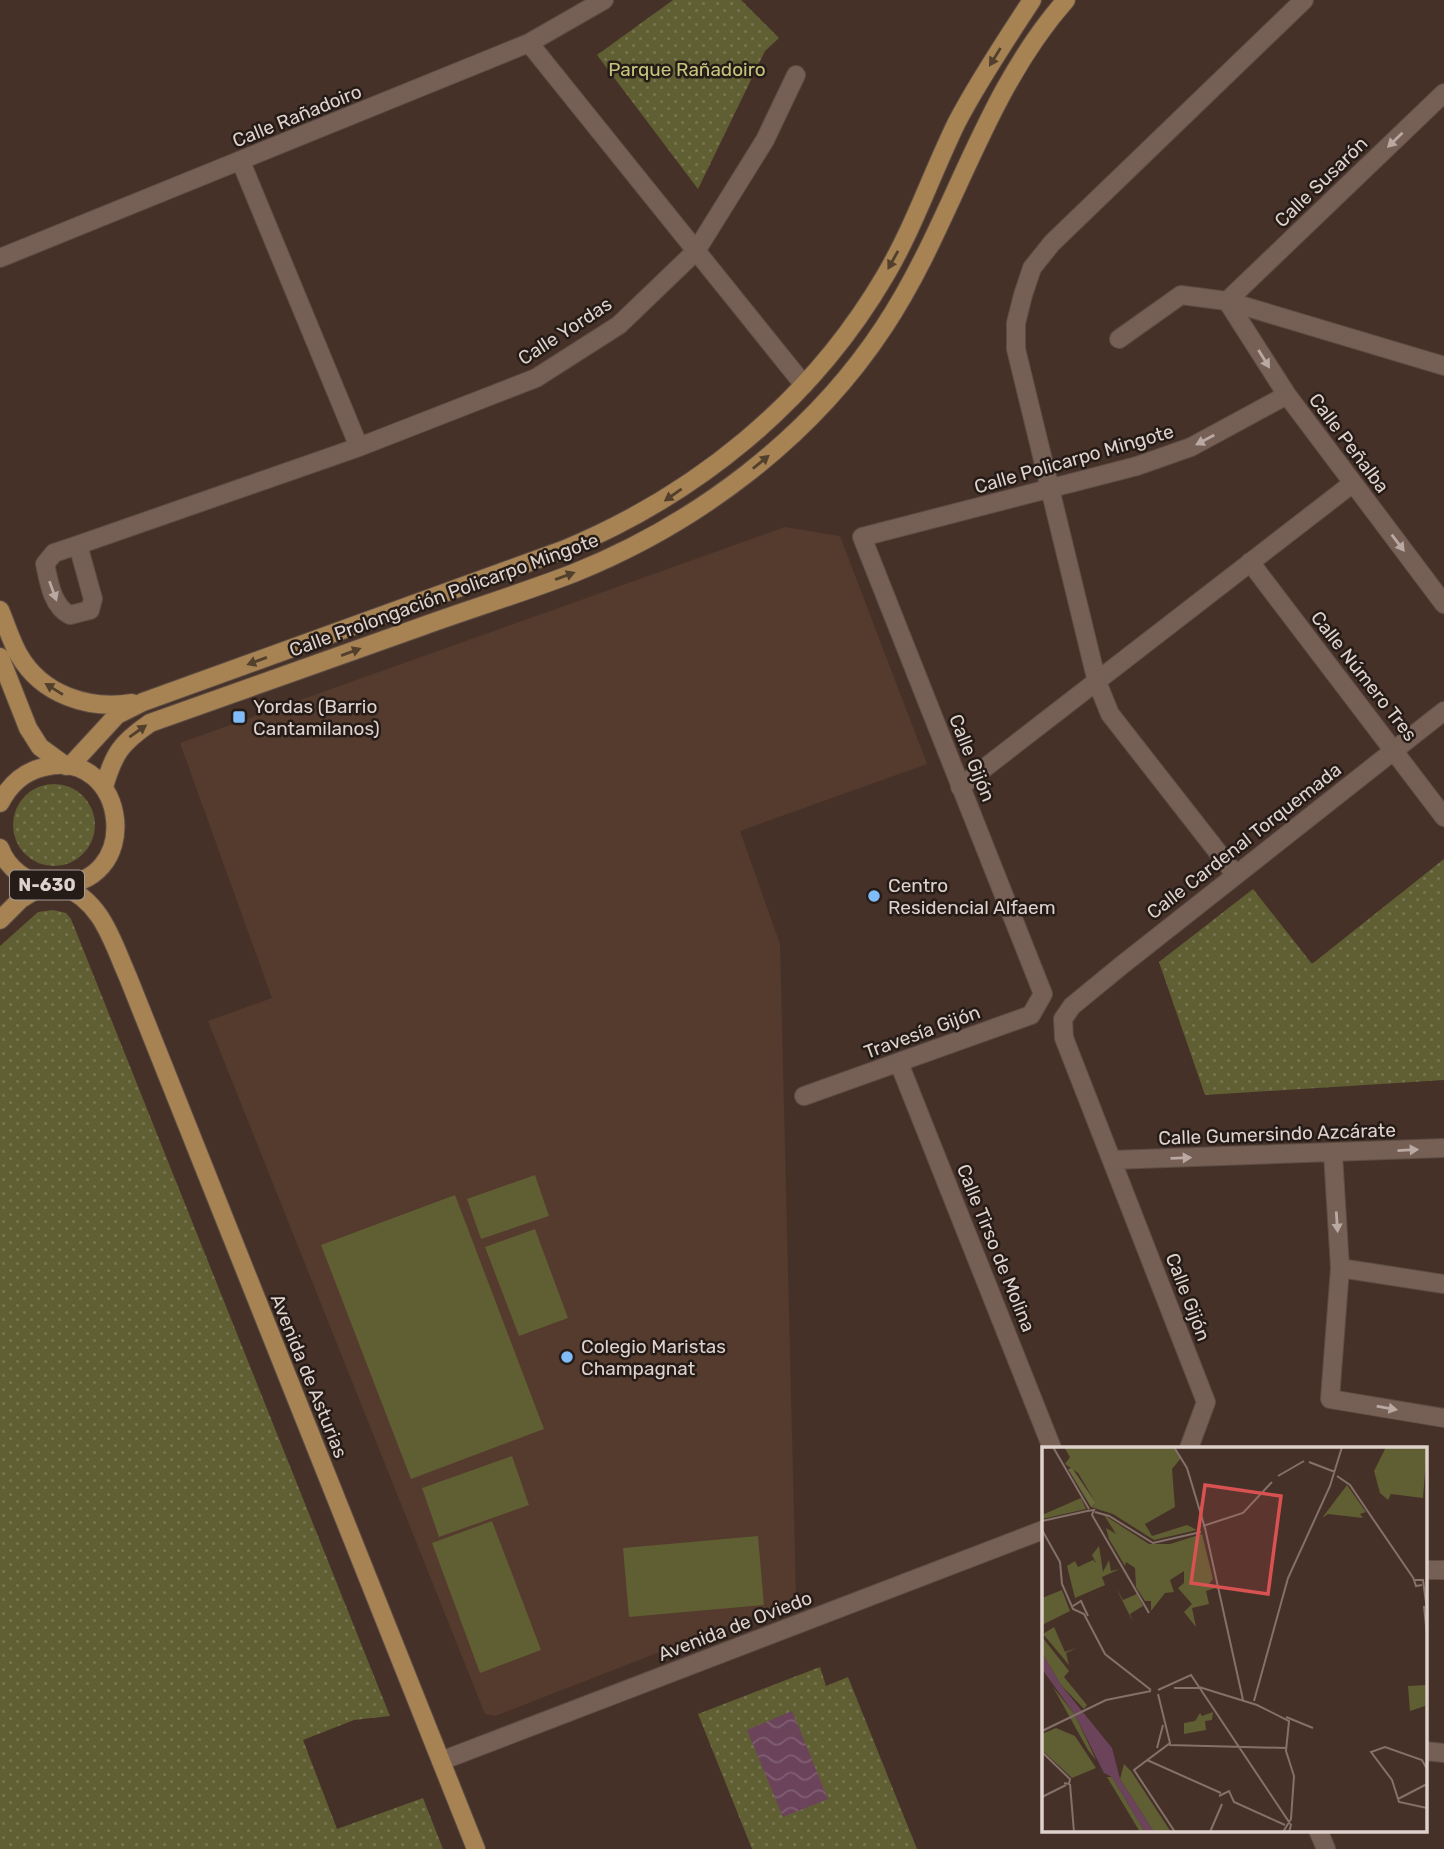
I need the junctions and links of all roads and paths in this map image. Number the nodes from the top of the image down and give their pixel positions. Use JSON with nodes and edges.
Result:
{"nodes":[{"id":1,"x":604,"y":0,"type":"edge"},
{"id":2,"x":1032,"y":0,"type":"edge"},
{"id":3,"x":1066,"y":0,"type":"edge"},
{"id":4,"x":1304,"y":0,"type":"edge"},
{"id":5,"x":529,"y":43,"type":"junction"},
{"id":6,"x":796,"y":75,"type":"dead end"},
{"id":7,"x":1444,"y":93,"type":"edge"},
{"id":8,"x":241,"y":162,"type":"junction"},
{"id":9,"x":696,"y":251,"type":"junction"},
{"id":10,"x":0,"y":258,"type":"edge"},
{"id":11,"x":1227,"y":301,"type":"junction"},
{"id":12,"x":1119,"y":339,"type":"dead end"},
{"id":13,"x":1444,"y":366,"type":"edge"},
{"id":14,"x":804,"y":385,"type":"junction"},
{"id":15,"x":1287,"y":395,"type":"junction"},
{"id":16,"x":359,"y":447,"type":"junction"},
{"id":17,"x":1353,"y":483,"type":"junction"},
{"id":18,"x":1050,"y":489,"type":"junction"},
{"id":19,"x":862,"y":537,"type":"joint"},
{"id":20,"x":78,"y":545,"type":"dead end"},
{"id":21,"x":1250,"y":562,"type":"junction"},
{"id":22,"x":1444,"y":604,"type":"edge"},
{"id":23,"x":0,"y":610,"type":"edge"},
{"id":24,"x":0,"y":657,"type":"edge"},
{"id":25,"x":1097,"y":682,"type":"junction"},
{"id":26,"x":143,"y":702,"type":"junction"},
{"id":27,"x":1444,"y":711,"type":"edge"},
{"id":28,"x":28,"y":728,"type":"junction"},
{"id":29,"x":1394,"y":749,"type":"junction"},
{"id":30,"x":68,"y":766,"type":"junction"},
{"id":31,"x":18,"y":778,"type":"junction"},
{"id":32,"x":960,"y":787,"type":"junction"},
{"id":33,"x":104,"y":788,"type":"junction"},
{"id":34,"x":0,"y":803,"type":"edge"},
{"id":35,"x":1444,"y":817,"type":"edge"},
{"id":36,"x":0,"y":852,"type":"edge"},
{"id":37,"x":103,"y":864,"type":"junction"},
{"id":38,"x":1235,"y":874,"type":"junction"},
{"id":39,"x":44,"y":885,"type":"junction"},
{"id":40,"x":62,"y":886,"type":"junction"},
{"id":41,"x":102,"y":919,"type":"junction"},
{"id":42,"x":0,"y":920,"type":"edge"},
{"id":43,"x":1043,"y":995,"type":"joint"},
{"id":44,"x":1072,"y":1006,"type":"joint"},
{"id":45,"x":899,"y":1063,"type":"junction"},
{"id":46,"x":804,"y":1096,"type":"dead end"},
{"id":47,"x":1444,"y":1148,"type":"edge"},
{"id":48,"x":1333,"y":1154,"type":"junction"},
{"id":49,"x":1112,"y":1160,"type":"junction"},
{"id":50,"x":1340,"y":1268,"type":"junction"},
{"id":51,"x":1444,"y":1284,"type":"edge"},
{"id":52,"x":1444,"y":1418,"type":"edge"},
{"id":53,"x":1052,"y":1447,"type":"edge"},
{"id":54,"x":1189,"y":1447,"type":"edge"},
{"id":55,"x":1042,"y":1530,"type":"edge"},
{"id":56,"x":1426,"y":1570,"type":"edge"},
{"id":57,"x":1444,"y":1570,"type":"edge"},
{"id":58,"x":1426,"y":1751,"type":"edge"},
{"id":59,"x":1444,"y":1753,"type":"edge"},
{"id":60,"x":441,"y":1761,"type":"junction"},
{"id":61,"x":1319,"y":1832,"type":"edge"},
{"id":62,"x":476,"y":1849,"type":"edge"},
{"id":63,"x":1326,"y":1849,"type":"edge"}],
"edges":[{"from":1,"to":5,"type":"street","name":"Calle Rañadoiro"},
{"from":2,"to":14,"type":"main road","name":"Calle Prolongación Policarpo Mingote","one_way":true},
{"from":33,"to":3,"type":"main road","name":"Calle Prolongación Policarpo Mingote","one_way":true},
{"from":4,"to":18,"type":"street"},
{"from":5,"to":8,"type":"street","name":"Calle Rañadoiro"},
{"from":5,"to":9,"type":"street"},
{"from":6,"to":9,"type":"street","name":"Calle Yordas"},
{"from":7,"to":11,"type":"street","name":"Calle Susarón","one_way":true},
{"from":8,"to":10,"type":"street","name":"Calle Rañadoiro"},
{"from":8,"to":16,"type":"street"},
{"from":9,"to":14,"type":"street"},
{"from":9,"to":16,"type":"street","name":"Calle Yordas"},
{"from":11,"to":12,"type":"street"},
{"from":11,"to":13,"type":"street"},
{"from":11,"to":15,"type":"street","name":"Calle Peñalba","one_way":true},
{"from":14,"to":26,"type":"main road","name":"Calle Prolongación Policarpo Mingote","one_way":true},
{"from":15,"to":17,"type":"street","name":"Calle Peñalba"},
{"from":15,"to":18,"type":"street","name":"Calle Policarpo Mingote","one_way":true},
{"from":16,"to":20,"type":"street","name":"Calle Yordas"},
{"from":17,"to":21,"type":"street"},
{"from":17,"to":22,"type":"street","name":"Calle Peñalba","one_way":true},
{"from":18,"to":19,"type":"street","name":"Calle Policarpo Mingote"},
{"from":18,"to":25,"type":"street"},
{"from":19,"to":32,"type":"street","name":"Calle Gijón"},
{"from":21,"to":25,"type":"street"},
{"from":21,"to":29,"type":"street","name":"Calle Número Tres"},
{"from":26,"to":23,"type":"main road","one_way":true},
{"from":24,"to":28,"type":"main road"},
{"from":25,"to":32,"type":"street"},
{"from":25,"to":38,"type":"street"},
{"from":26,"to":30,"type":"main road","name":"Calle Prolongación Policarpo Mingote"},
{"from":27,"to":29,"type":"street","name":"Calle Cardenal Torquemada"},
{"from":28,"to":30,"type":"main road"},
{"from":28,"to":31,"type":"main road"},
{"from":29,"to":35,"type":"street","name":"Calle Número Tres"},
{"from":29,"to":38,"type":"street","name":"Calle Cardenal Torquemada"},
{"from":30,"to":31,"type":"main road"},
{"from":30,"to":33,"type":"main road"},
{"from":31,"to":34,"type":"main road"},
{"from":32,"to":43,"type":"street","name":"Calle Gijón"},
{"from":33,"to":37,"type":"main road","number":"N-630"},
{"from":36,"to":39,"type":"main road","number":"N-630"},
{"from":37,"to":40,"type":"main road","number":"N-630"},
{"from":37,"to":41,"type":"main road","name":"Avenida de Asturias","number":"N-630"},
{"from":38,"to":44,"type":"street","name":"Calle Cardenal Torquemada"},
{"from":39,"to":40,"type":"main road","number":"N-630"},
{"from":39,"to":42,"type":"main road"},
{"from":40,"to":41,"type":"main road","name":"Avenida de Asturias","number":"N-630"},
{"from":41,"to":60,"type":"main road","name":"Avenida de Asturias"},
{"from":43,"to":45,"type":"street","name":"Travesía Gijón"},
{"from":44,"to":49,"type":"street","name":"Calle Gijón"},
{"from":45,"to":46,"type":"street","name":"Travesía Gijón"},
{"from":45,"to":53,"type":"street","name":"Calle Tirso de Molina"},
{"from":48,"to":47,"type":"street","name":"Calle Gumersindo Azcárate","one_way":true},
{"from":49,"to":48,"type":"street","name":"Calle Gumersindo Azcárate","one_way":true},
{"from":48,"to":50,"type":"street","one_way":true},
{"from":49,"to":54,"type":"street","name":"Calle Gijón"},
{"from":50,"to":51,"type":"street"},
{"from":50,"to":52,"type":"street","one_way":true},
{"from":55,"to":60,"type":"street","name":"Avenida de Oviedo"},
{"from":56,"to":57,"type":"street"},
{"from":58,"to":59,"type":"street"},
{"from":60,"to":62,"type":"main road","name":"Avenida de Asturias"},
{"from":61,"to":63,"type":"street"}]}
